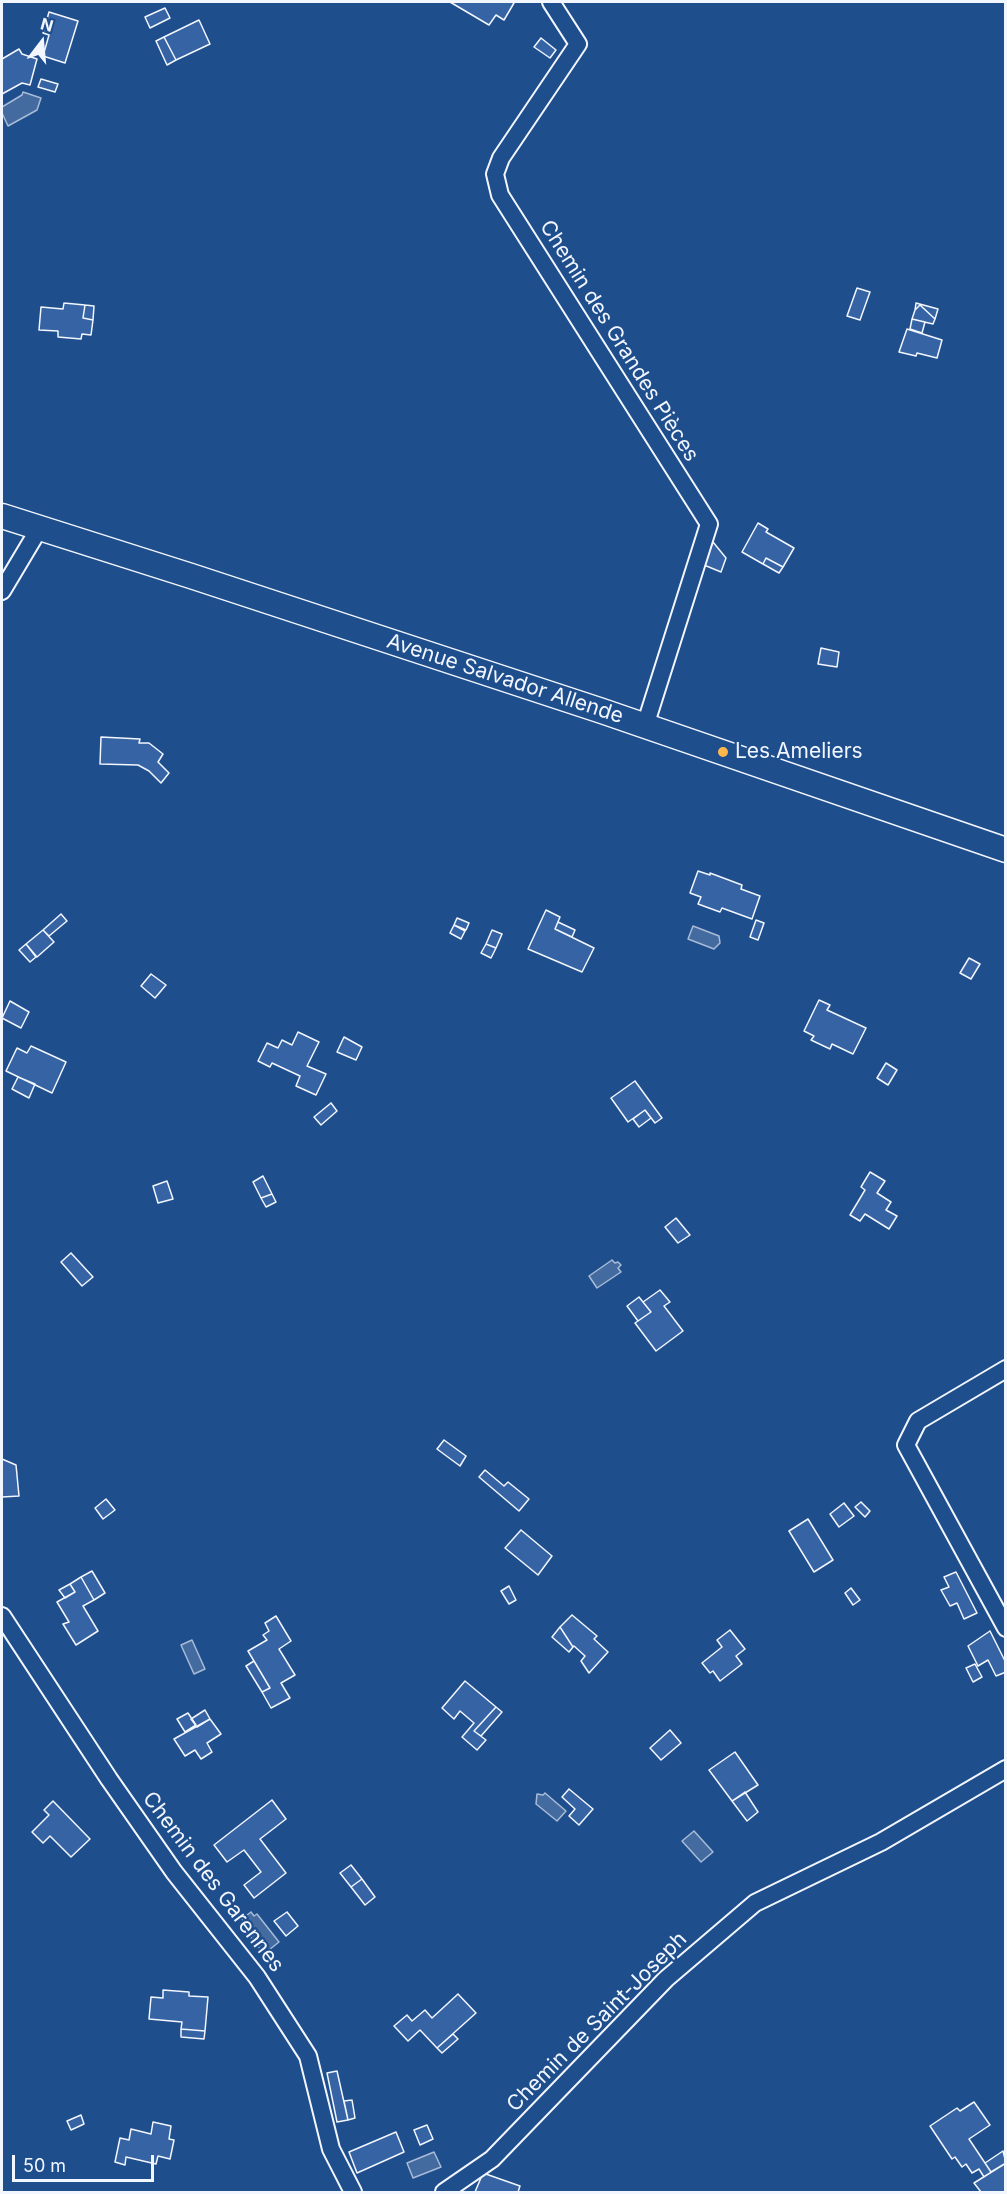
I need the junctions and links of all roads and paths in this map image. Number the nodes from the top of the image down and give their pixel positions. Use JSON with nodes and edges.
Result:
{"nodes":[{"id":1,"x":551,"y":2,"type":"edge"},
{"id":2,"x":2,"y":516,"type":"edge"},
{"id":3,"x":39,"y":529,"type":"junction"},
{"id":4,"x":2,"y":591,"type":"edge"},
{"id":5,"x":645,"y":726,"type":"junction"},
{"id":6,"x":1005,"y":850,"type":"edge"},
{"id":7,"x":1005,"y":1369,"type":"edge"},
{"id":8,"x":2,"y":1616,"type":"edge"},
{"id":9,"x":1005,"y":1628,"type":"edge"},
{"id":10,"x":1005,"y":1769,"type":"edge"},
{"id":11,"x":353,"y":2193,"type":"edge"},
{"id":12,"x":444,"y":2193,"type":"edge"}],
"edges":[{"from":1,"to":5,"type":"street","name":"Chemin des Grandes Pièces"},
{"from":2,"to":3,"type":"main road","name":"Avenue Salvador Allende"},
{"from":3,"to":4,"type":"street"},
{"from":3,"to":5,"type":"main road","name":"Avenue Salvador Allende"},
{"from":5,"to":6,"type":"main road","name":"Avenue Salvador Allende"},
{"from":7,"to":9,"type":"street"},
{"from":8,"to":11,"type":"street","name":"Chemin des Garennes"},
{"from":10,"to":12,"type":"street","name":"Chemin de Saint-Joseph"}]}
